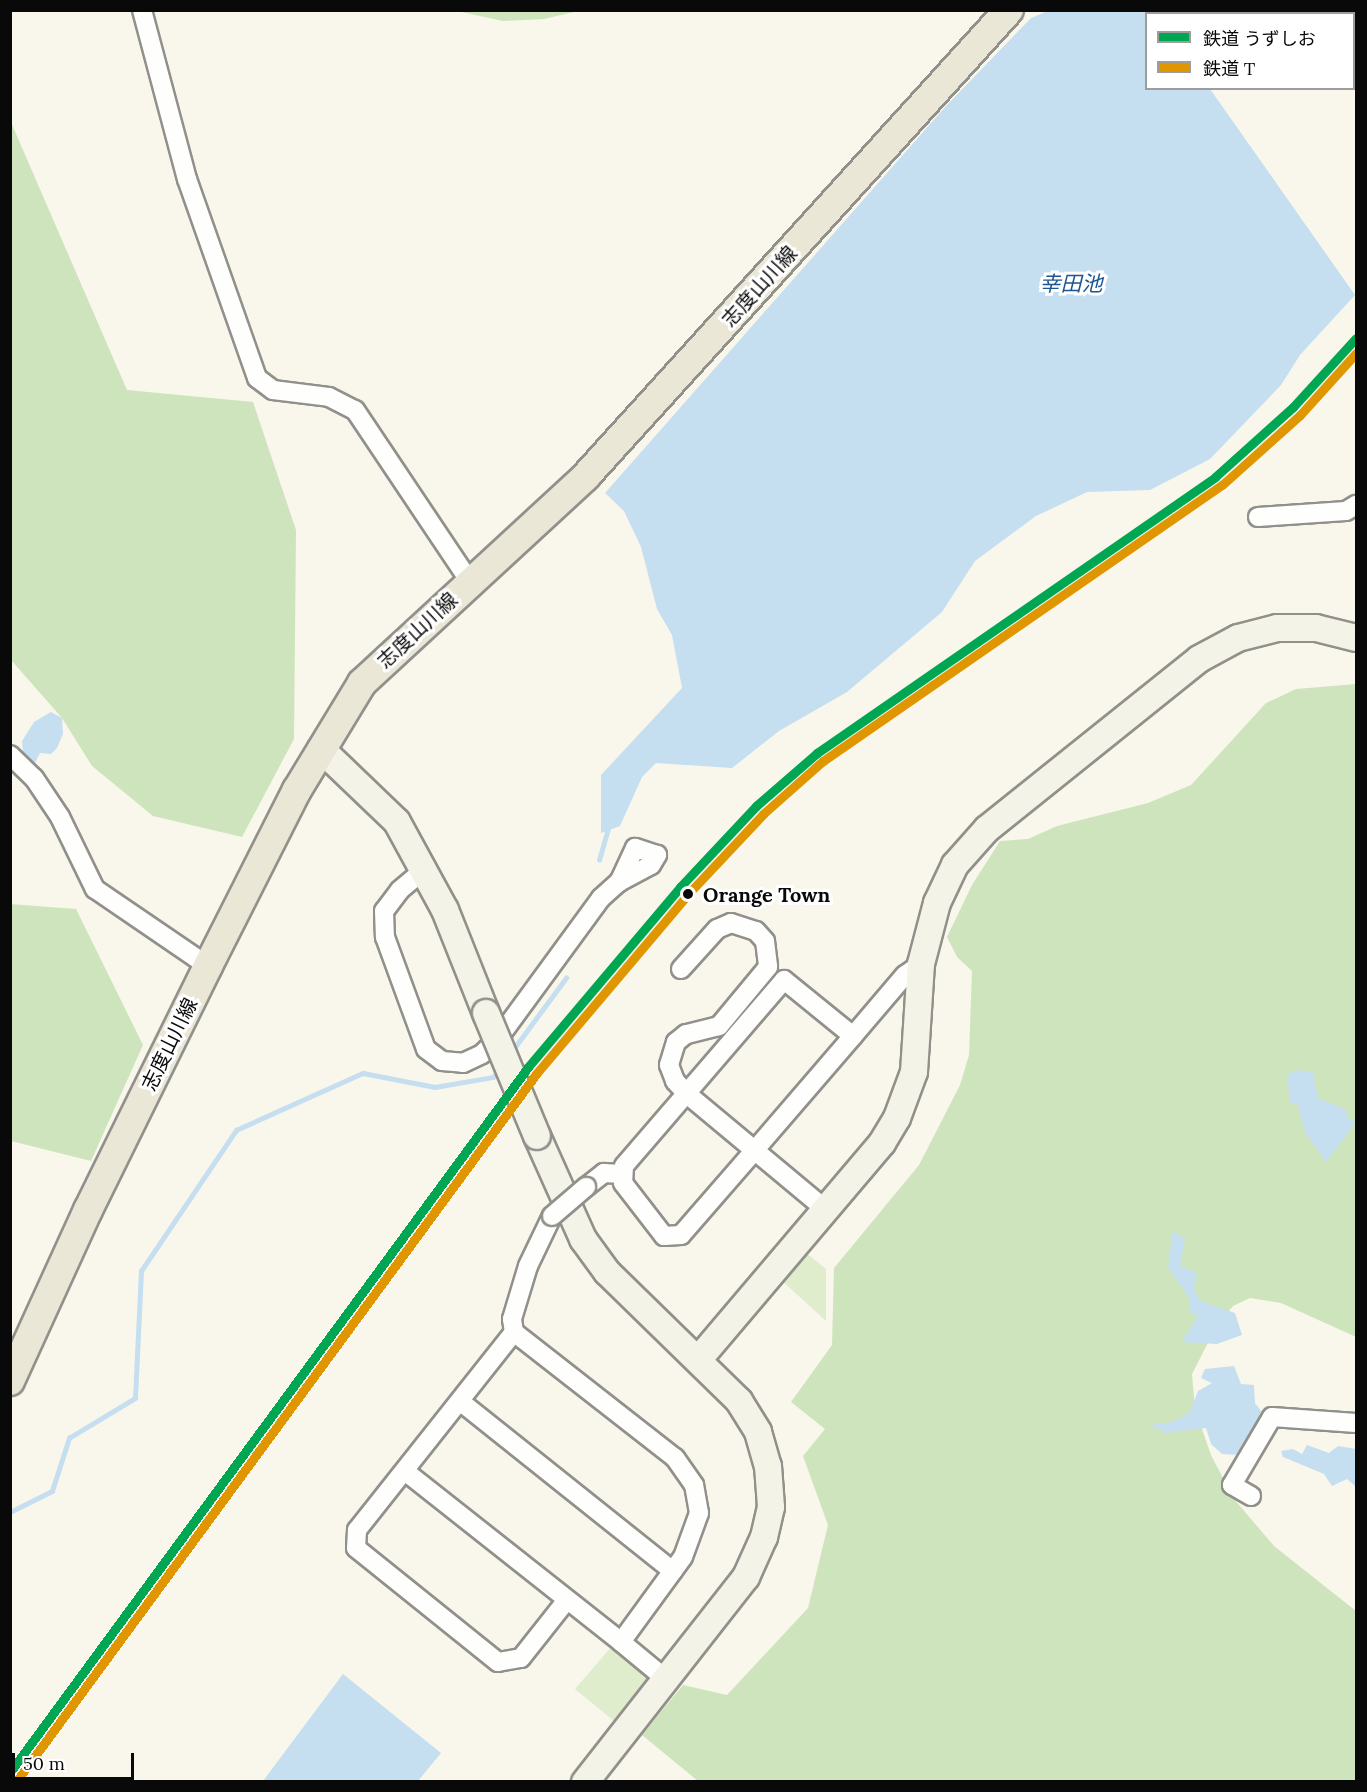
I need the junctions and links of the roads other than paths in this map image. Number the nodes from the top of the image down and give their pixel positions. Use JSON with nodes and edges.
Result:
{"nodes":[{"id":1,"x":142,"y":10,"type":"edge"},
{"id":2,"x":1009,"y":10,"type":"edge"},
{"id":3,"x":1356,"y":505,"type":"edge"},
{"id":4,"x":1258,"y":517,"type":"dead end"},
{"id":5,"x":470,"y":582,"type":"junction"},
{"id":6,"x":1356,"y":638,"type":"edge"},
{"id":7,"x":321,"y":749,"type":"junction"},
{"id":8,"x":10,"y":755,"type":"edge"},
{"id":9,"x":425,"y":869,"type":"junction"},
{"id":10,"x":619,"y":882,"type":"dead end"},
{"id":11,"x":921,"y":964,"type":"junction"},
{"id":12,"x":208,"y":966,"type":"junction"},
{"id":13,"x":681,"y":969,"type":"dead end"},
{"id":14,"x":853,"y":1036,"type":"junction"},
{"id":15,"x":687,"y":1094,"type":"junction"},
{"id":16,"x":754,"y":1151,"type":"junction"},
{"id":17,"x":621,"y":1174,"type":"junction"},
{"id":18,"x":825,"y":1209,"type":"junction"},
{"id":19,"x":514,"y":1332,"type":"junction"},
{"id":20,"x":698,"y":1360,"type":"junction"},
{"id":21,"x":10,"y":1381,"type":"edge"},
{"id":22,"x":461,"y":1402,"type":"junction"},
{"id":23,"x":1356,"y":1423,"type":"edge"},
{"id":24,"x":406,"y":1472,"type":"junction"},
{"id":25,"x":1251,"y":1496,"type":"dead end"},
{"id":26,"x":673,"y":1571,"type":"junction"},
{"id":27,"x":566,"y":1601,"type":"junction"},
{"id":28,"x":621,"y":1642,"type":"junction"},
{"id":29,"x":667,"y":1680,"type":"junction"},
{"id":30,"x":594,"y":1778,"type":"edge"}],
"edges":[{"from":1,"to":5,"type":"street"},
{"from":2,"to":5,"type":"main road","name":"志度山川線"},
{"from":3,"to":4,"type":"street"},
{"from":5,"to":7,"type":"main road","name":"志度山川線"},
{"from":6,"to":11,"type":"street"},
{"from":7,"to":9,"type":"street"},
{"from":7,"to":12,"type":"main road","name":"志度山川線"},
{"from":8,"to":12,"type":"street"},
{"from":9,"to":10,"type":"street"},
{"from":9,"to":20,"type":"street","bridge":true},
{"from":11,"to":14,"type":"street"},
{"from":11,"to":18,"type":"street"},
{"from":12,"to":21,"type":"main road","name":"志度山川線"},
{"from":13,"to":15,"type":"street"},
{"from":14,"to":15,"type":"street"},
{"from":14,"to":16,"type":"street"},
{"from":15,"to":16,"type":"street"},
{"from":15,"to":17,"type":"street"},
{"from":16,"to":17,"type":"street"},
{"from":16,"to":18,"type":"street"},
{"from":17,"to":19,"type":"street","bridge":true},
{"from":18,"to":20,"type":"street"},
{"from":19,"to":22,"type":"street"},
{"from":19,"to":26,"type":"street"},
{"from":20,"to":29,"type":"street"},
{"from":22,"to":24,"type":"street"},
{"from":22,"to":26,"type":"street"},
{"from":23,"to":25,"type":"street"},
{"from":24,"to":27,"type":"street"},
{"from":24,"to":27,"type":"street"},
{"from":26,"to":28,"type":"street"},
{"from":27,"to":28,"type":"street"},
{"from":28,"to":29,"type":"street"},
{"from":29,"to":30,"type":"street"}]}
